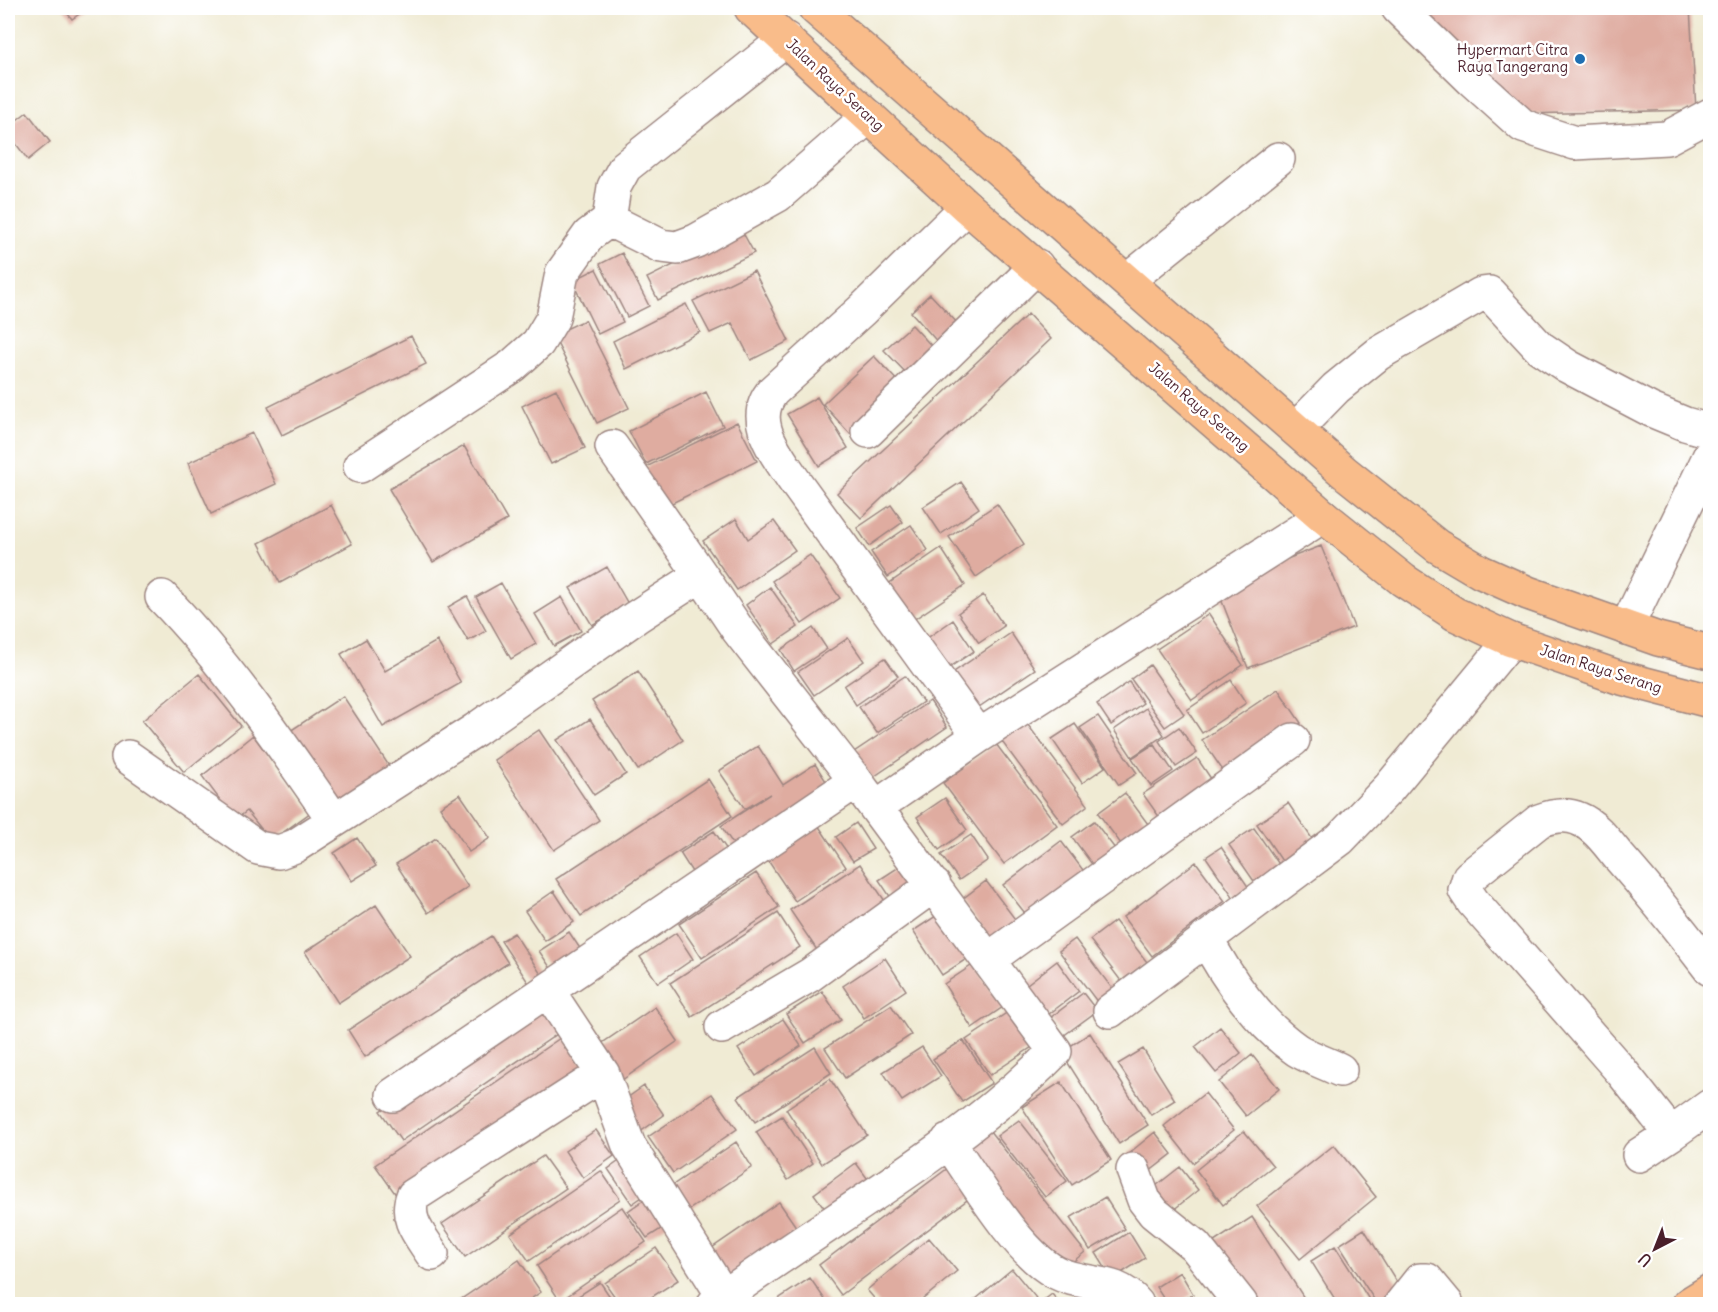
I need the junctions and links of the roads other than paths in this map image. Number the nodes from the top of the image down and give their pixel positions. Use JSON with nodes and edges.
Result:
{"nodes":[{"id":1,"x":751,"y":8,"type":"edge"},
{"id":2,"x":815,"y":8,"type":"edge"},
{"id":3,"x":1398,"y":8,"type":"edge"},
{"id":4,"x":786,"y":39,"type":"junction"},
{"id":5,"x":1710,"y":115,"type":"edge"},
{"id":6,"x":869,"y":116,"type":"junction"},
{"id":7,"x":1278,"y":159,"type":"dead end"},
{"id":8,"x":967,"y":207,"type":"junction"},
{"id":9,"x":609,"y":220,"type":"junction"},
{"id":10,"x":1037,"y":266,"type":"junction"},
{"id":11,"x":1128,"y":280,"type":"junction"},
{"id":12,"x":1296,"y":429,"type":"junction"},
{"id":13,"x":868,"y":431,"type":"dead end"},
{"id":14,"x":1710,"y":431,"type":"edge"},
{"id":15,"x":612,"y":447,"type":"dead end"},
{"id":16,"x":1710,"y":455,"type":"edge"},
{"id":17,"x":360,"y":466,"type":"dead end"},
{"id":18,"x":1323,"y":516,"type":"junction"},
{"id":19,"x":701,"y":575,"type":"junction"},
{"id":20,"x":162,"y":597,"type":"dead end"},
{"id":21,"x":1626,"y":628,"type":"junction"},
{"id":22,"x":1511,"y":640,"type":"junction"},
{"id":23,"x":1710,"y":652,"type":"edge"},
{"id":24,"x":1710,"y":701,"type":"edge"},
{"id":25,"x":979,"y":736,"type":"junction"},
{"id":26,"x":1293,"y":740,"type":"dead end"},
{"id":27,"x":128,"y":757,"type":"dead end"},
{"id":28,"x":856,"y":781,"type":"junction"},
{"id":29,"x":876,"y":807,"type":"junction"},
{"id":30,"x":334,"y":820,"type":"junction"},
{"id":31,"x":934,"y":885,"type":"junction"},
{"id":32,"x":1206,"y":938,"type":"junction"},
{"id":33,"x":989,"y":958,"type":"junction"},
{"id":34,"x":1710,"y":969,"type":"edge"},
{"id":35,"x":548,"y":991,"type":"junction"},
{"id":36,"x":1110,"y":1011,"type":"dead end"},
{"id":37,"x":722,"y":1027,"type":"dead end"},
{"id":38,"x":1340,"y":1070,"type":"dead end"},
{"id":39,"x":603,"y":1074,"type":"junction"},
{"id":40,"x":393,"y":1095,"type":"dead end"},
{"id":41,"x":1710,"y":1106,"type":"edge"},
{"id":42,"x":1671,"y":1134,"type":"junction"},
{"id":43,"x":948,"y":1142,"type":"junction"},
{"id":44,"x":1639,"y":1155,"type":"dead end"},
{"id":45,"x":1134,"y":1170,"type":"dead end"},
{"id":46,"x":432,"y":1254,"type":"dead end"},
{"id":47,"x":1710,"y":1291,"type":"edge"},
{"id":48,"x":719,"y":1301,"type":"edge"},
{"id":49,"x":1137,"y":1305,"type":"edge"},
{"id":50,"x":1241,"y":1305,"type":"edge"},
{"id":51,"x":1401,"y":1305,"type":"edge"},
{"id":52,"x":1448,"y":1305,"type":"edge"},
{"id":53,"x":1689,"y":1305,"type":"edge"}],
"edges":[{"from":1,"to":4,"type":"main road","name":"Jalan Raya Serang"},
{"from":2,"to":11,"type":"main road"},
{"from":3,"to":5,"type":"street"},
{"from":4,"to":6,"type":"main road","name":"Jalan Raya Serang"},
{"from":4,"to":9,"type":"street"},
{"from":6,"to":8,"type":"main road","name":"Jalan Raya Serang"},
{"from":6,"to":9,"type":"street"},
{"from":7,"to":11,"type":"street"},
{"from":8,"to":10,"type":"main road","name":"Jalan Raya Serang"},
{"from":8,"to":25,"type":"street"},
{"from":9,"to":17,"type":"street"},
{"from":10,"to":13,"type":"street"},
{"from":10,"to":18,"type":"main road","name":"Jalan Raya Serang"},
{"from":11,"to":12,"type":"main road"},
{"from":12,"to":14,"type":"street"},
{"from":12,"to":21,"type":"main road"},
{"from":15,"to":19,"type":"street"},
{"from":16,"to":21,"type":"street"},
{"from":18,"to":22,"type":"main road","name":"Jalan Raya Serang"},
{"from":18,"to":25,"type":"street"},
{"from":19,"to":28,"type":"street"},
{"from":19,"to":30,"type":"street"},
{"from":20,"to":30,"type":"street"},
{"from":21,"to":23,"type":"main road"},
{"from":22,"to":24,"type":"main road","name":"Jalan Raya Serang"},
{"from":22,"to":32,"type":"street"},
{"from":25,"to":29,"type":"street"},
{"from":26,"to":33,"type":"street"},
{"from":27,"to":30,"type":"street"},
{"from":28,"to":29,"type":"street"},
{"from":28,"to":35,"type":"street"},
{"from":29,"to":31,"type":"street"},
{"from":31,"to":33,"type":"street"},
{"from":31,"to":37,"type":"street"},
{"from":32,"to":36,"type":"street"},
{"from":32,"to":38,"type":"street"},
{"from":33,"to":43,"type":"street"},
{"from":34,"to":42,"type":"street"},
{"from":35,"to":39,"type":"street"},
{"from":35,"to":40,"type":"street"},
{"from":39,"to":46,"type":"street"},
{"from":39,"to":48,"type":"street"},
{"from":41,"to":42,"type":"street"},
{"from":42,"to":44,"type":"street"},
{"from":43,"to":48,"type":"street"},
{"from":43,"to":49,"type":"street"},
{"from":45,"to":50,"type":"street"},
{"from":47,"to":53,"type":"main road"},
{"from":51,"to":52,"type":"street"}]}
